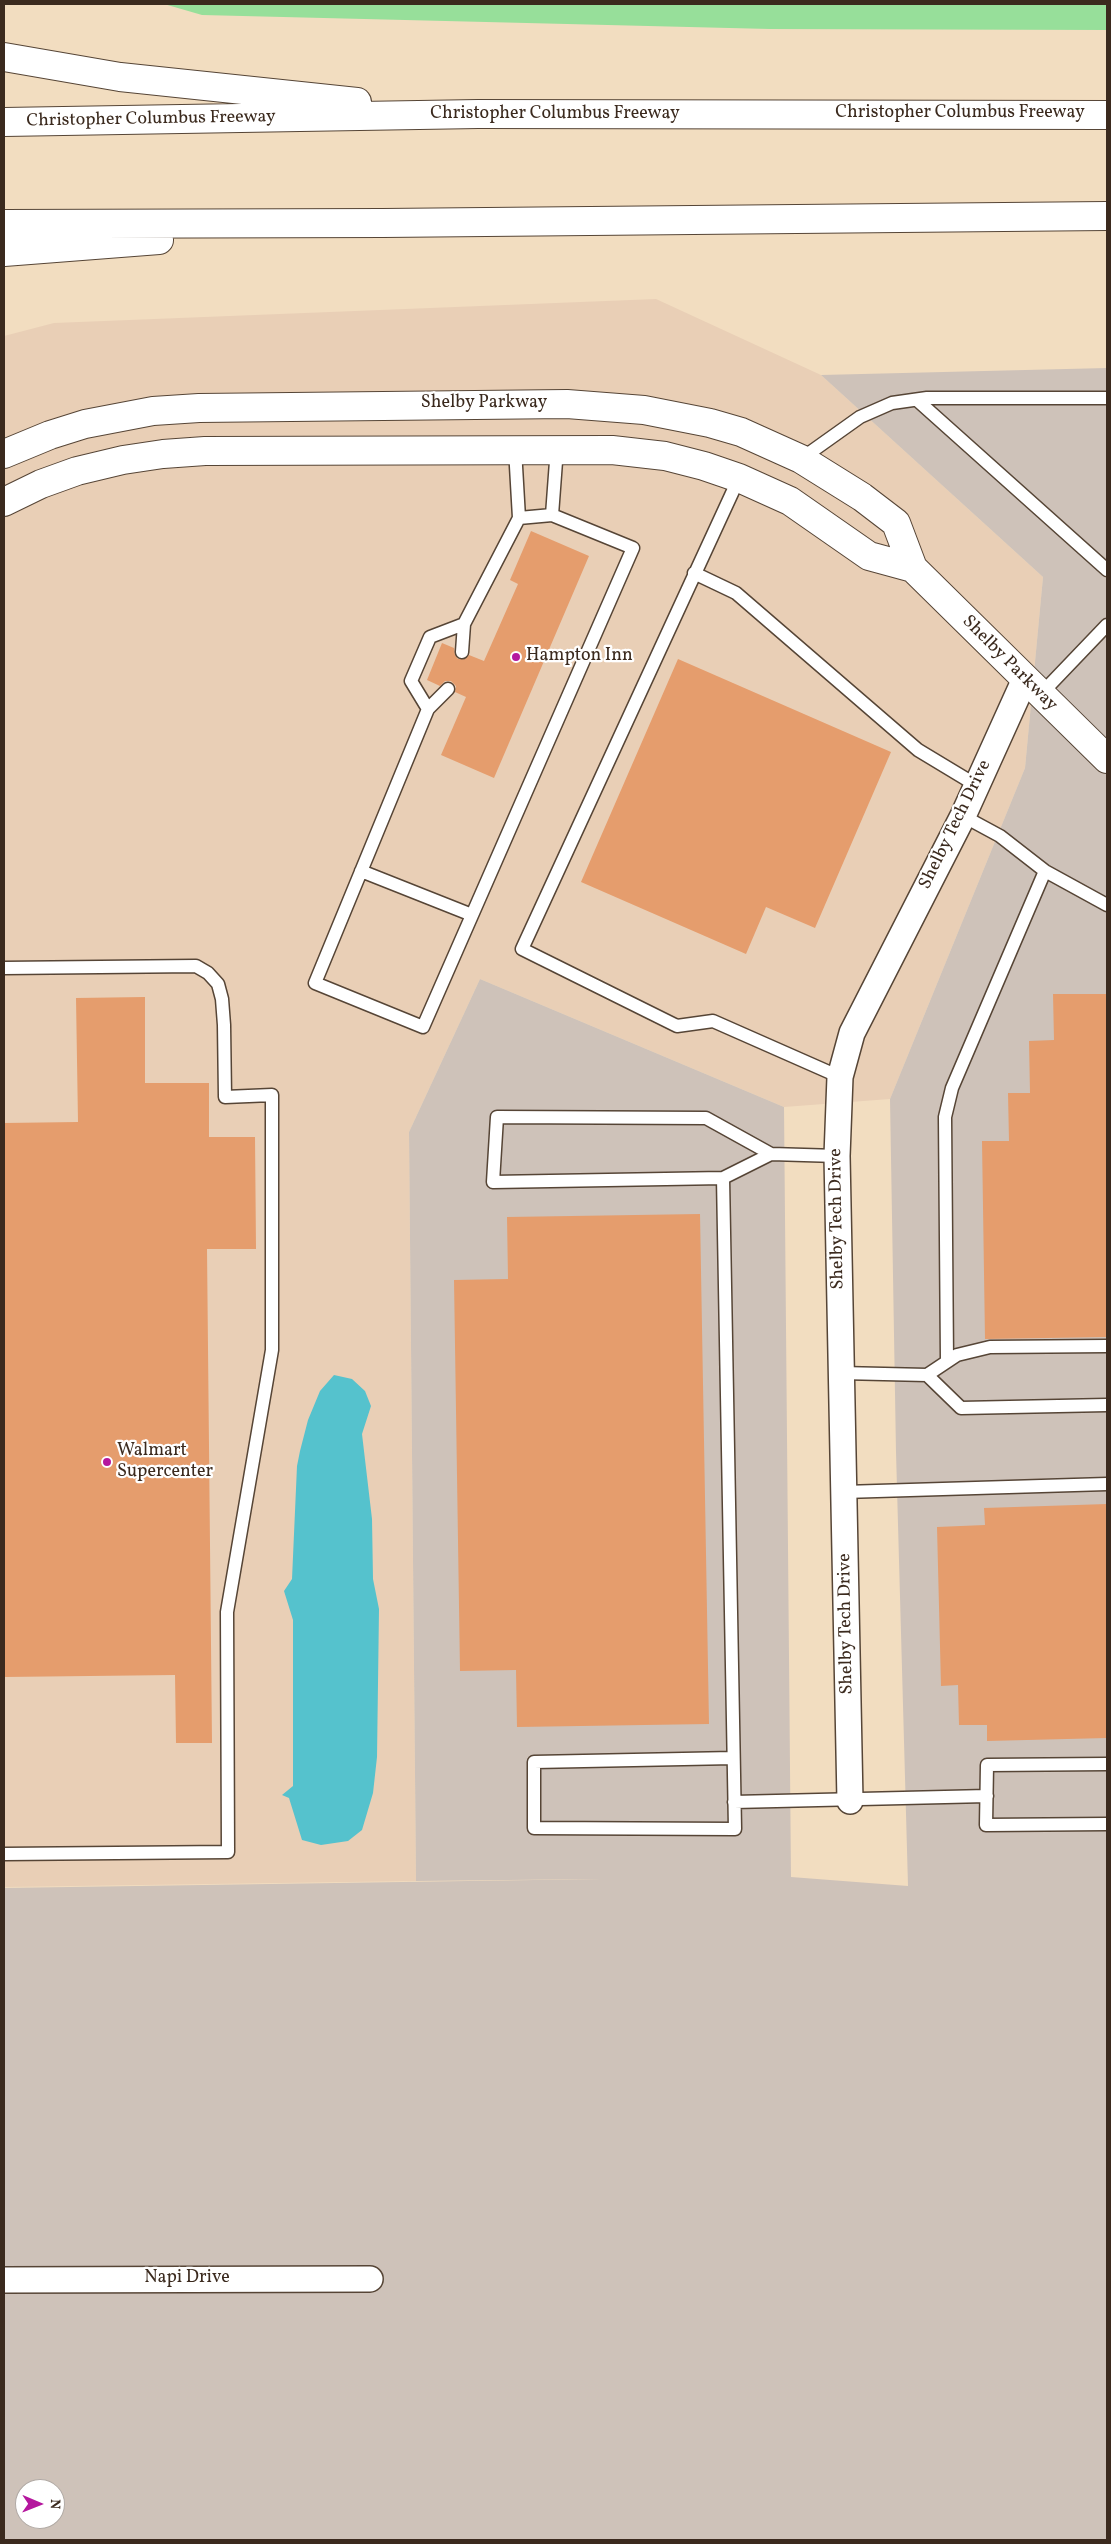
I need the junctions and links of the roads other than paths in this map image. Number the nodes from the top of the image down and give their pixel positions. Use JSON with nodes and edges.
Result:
{"nodes":[{"id":1,"x":4,"y":57,"type":"edge"},
{"id":2,"x":478,"y":114,"type":"junction"},
{"id":3,"x":1107,"y":114,"type":"edge"},
{"id":4,"x":4,"y":122,"type":"edge"},
{"id":5,"x":1107,"y":216,"type":"edge"},
{"id":6,"x":384,"y":223,"type":"junction"},
{"id":7,"x":4,"y":224,"type":"edge"},
{"id":8,"x":4,"y":252,"type":"edge"},
{"id":9,"x":1107,"y":398,"type":"edge"},
{"id":10,"x":917,"y":400,"type":"junction"},
{"id":11,"x":680,"y":416,"type":"junction"},
{"id":12,"x":557,"y":448,"type":"junction"},
{"id":13,"x":515,"y":449,"type":"junction"},
{"id":14,"x":642,"y":452,"type":"junction"},
{"id":15,"x":4,"y":454,"type":"edge"},
{"id":16,"x":802,"y":459,"type":"junction"},
{"id":17,"x":739,"y":478,"type":"junction"},
{"id":18,"x":4,"y":502,"type":"edge"},
{"id":19,"x":552,"y":516,"type":"junction"},
{"id":20,"x":519,"y":518,"type":"junction"},
{"id":21,"x":913,"y":568,"type":"junction"},
{"id":22,"x":1107,"y":570,"type":"edge"},
{"id":23,"x":694,"y":573,"type":"junction"},
{"id":24,"x":464,"y":624,"type":"junction"},
{"id":25,"x":1107,"y":625,"type":"edge"},
{"id":26,"x":462,"y":652,"type":"dead end"},
{"id":27,"x":1032,"y":687,"type":"junction"},
{"id":28,"x":448,"y":689,"type":"dead end"},
{"id":29,"x":428,"y":709,"type":"junction"},
{"id":30,"x":1107,"y":759,"type":"edge"},
{"id":31,"x":976,"y":785,"type":"junction"},
{"id":32,"x":963,"y":816,"type":"junction"},
{"id":33,"x":362,"y":871,"type":"junction"},
{"id":34,"x":1044,"y":871,"type":"junction"},
{"id":35,"x":1107,"y":905,"type":"edge"},
{"id":36,"x":472,"y":915,"type":"junction"},
{"id":37,"x":4,"y":968,"type":"edge"},
{"id":38,"x":840,"y":1076,"type":"junction"},
{"id":39,"x":771,"y":1154,"type":"junction"},
{"id":40,"x":837,"y":1156,"type":"junction"},
{"id":41,"x":723,"y":1178,"type":"junction"},
{"id":42,"x":1107,"y":1346,"type":"edge"},
{"id":43,"x":947,"y":1362,"type":"junction"},
{"id":44,"x":841,"y":1373,"type":"junction"},
{"id":45,"x":927,"y":1375,"type":"junction"},
{"id":46,"x":1107,"y":1406,"type":"edge"},
{"id":47,"x":1107,"y":1484,"type":"edge"},
{"id":48,"x":844,"y":1492,"type":"junction"},
{"id":49,"x":733,"y":1758,"type":"junction"},
{"id":50,"x":1107,"y":1764,"type":"edge"},
{"id":51,"x":987,"y":1796,"type":"junction"},
{"id":52,"x":850,"y":1801,"type":"junction"},
{"id":53,"x":734,"y":1802,"type":"junction"},
{"id":54,"x":1107,"y":1824,"type":"edge"},
{"id":55,"x":4,"y":1854,"type":"edge"},
{"id":56,"x":370,"y":2279,"type":"dead end"},
{"id":57,"x":4,"y":2280,"type":"edge"}],
"edges":[{"from":1,"to":2,"type":"main road"},
{"from":2,"to":3,"type":"main road","name":"Christopher Columbus Freeway"},
{"from":2,"to":4,"type":"main road","name":"Christopher Columbus Freeway"},
{"from":5,"to":6,"type":"main road"},
{"from":6,"to":7,"type":"main road"},
{"from":6,"to":8,"type":"main road"},
{"from":9,"to":10,"type":"lane"},
{"from":10,"to":16,"type":"lane"},
{"from":10,"to":22,"type":"lane"},
{"from":11,"to":14,"type":"main road"},
{"from":11,"to":15,"type":"main road","name":"Shelby Parkway"},
{"from":11,"to":16,"type":"main road","name":"Shelby Parkway"},
{"from":12,"to":13,"type":"main road","name":"Shelby Parkway"},
{"from":12,"to":14,"type":"main road","name":"Shelby Parkway"},
{"from":12,"to":19,"type":"lane"},
{"from":13,"to":18,"type":"main road","name":"Shelby Parkway"},
{"from":13,"to":20,"type":"lane"},
{"from":14,"to":17,"type":"main road","name":"Shelby Parkway"},
{"from":16,"to":21,"type":"main road","name":"Shelby Parkway"},
{"from":17,"to":21,"type":"main road","name":"Shelby Parkway"},
{"from":17,"to":23,"type":"lane"},
{"from":19,"to":20,"type":"lane"},
{"from":19,"to":36,"type":"lane"},
{"from":20,"to":24,"type":"lane"},
{"from":21,"to":27,"type":"main road","name":"Shelby Parkway"},
{"from":23,"to":31,"type":"lane"},
{"from":23,"to":38,"type":"lane"},
{"from":24,"to":26,"type":"lane"},
{"from":24,"to":29,"type":"lane"},
{"from":25,"to":27,"type":"lane"},
{"from":27,"to":30,"type":"main road","name":"Shelby Parkway"},
{"from":27,"to":31,"type":"street","name":"Shelby Tech Drive"},
{"from":28,"to":29,"type":"lane"},
{"from":29,"to":33,"type":"lane"},
{"from":31,"to":32,"type":"street","name":"Shelby Tech Drive"},
{"from":32,"to":34,"type":"lane"},
{"from":32,"to":38,"type":"street","name":"Shelby Tech Drive"},
{"from":33,"to":36,"type":"lane"},
{"from":33,"to":36,"type":"lane"},
{"from":34,"to":35,"type":"lane"},
{"from":34,"to":43,"type":"lane"},
{"from":37,"to":55,"type":"lane"},
{"from":38,"to":40,"type":"street","name":"Shelby Tech Drive"},
{"from":39,"to":40,"type":"lane"},
{"from":39,"to":41,"type":"lane"},
{"from":39,"to":41,"type":"lane"},
{"from":40,"to":44,"type":"street","name":"Shelby Tech Drive"},
{"from":41,"to":49,"type":"lane"},
{"from":42,"to":43,"type":"lane"},
{"from":43,"to":45,"type":"lane"},
{"from":44,"to":45,"type":"lane"},
{"from":44,"to":48,"type":"street","name":"Shelby Tech Drive"},
{"from":45,"to":46,"type":"lane"},
{"from":47,"to":48,"type":"lane"},
{"from":48,"to":52,"type":"street","name":"Shelby Tech Drive"},
{"from":49,"to":53,"type":"lane"},
{"from":49,"to":53,"type":"lane"},
{"from":50,"to":51,"type":"lane"},
{"from":51,"to":52,"type":"lane"},
{"from":51,"to":54,"type":"lane"},
{"from":52,"to":53,"type":"lane"},
{"from":56,"to":57,"type":"street","name":"Napi Drive"}]}
